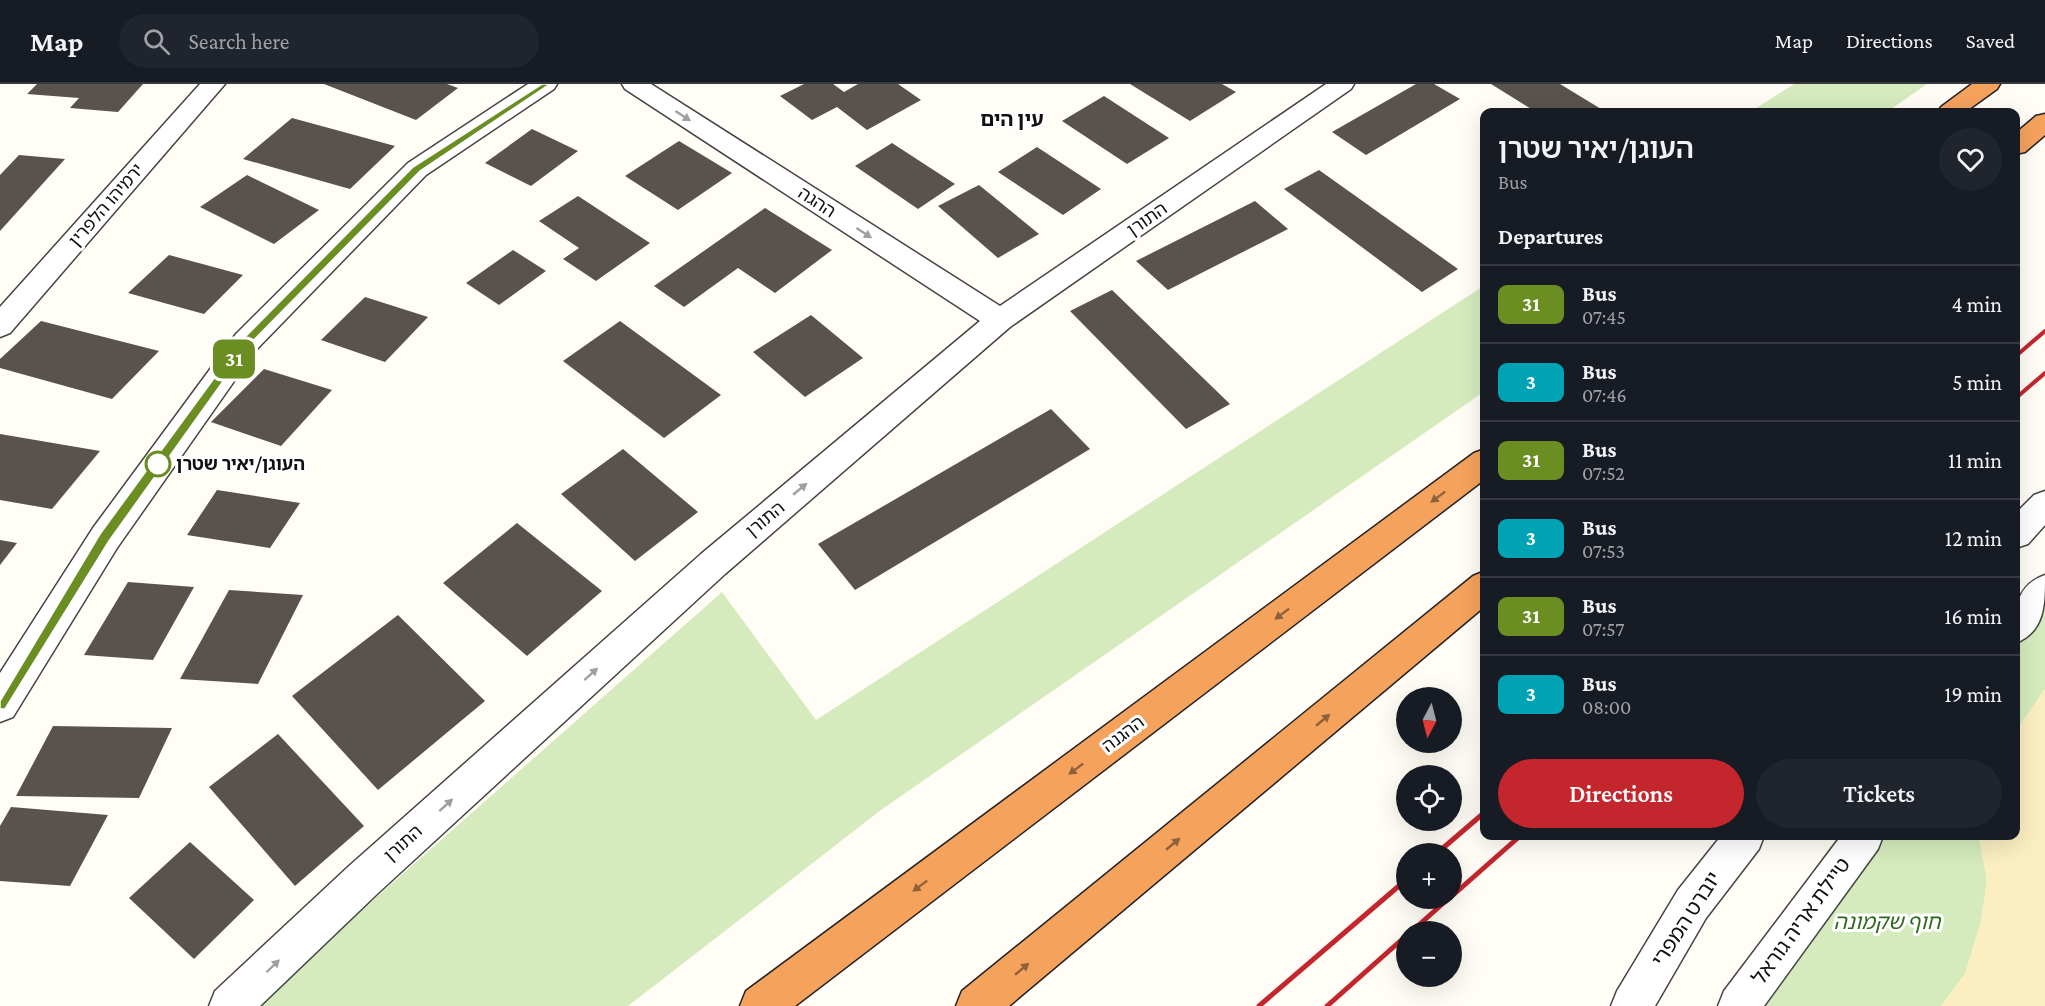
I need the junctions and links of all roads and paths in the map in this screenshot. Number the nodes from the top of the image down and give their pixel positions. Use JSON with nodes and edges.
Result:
{"nodes":[{"id":1,"x":213,"y":84,"type":"edge"},
{"id":2,"x":545,"y":84,"type":"edge"},
{"id":3,"x":634,"y":84,"type":"edge"},
{"id":4,"x":1342,"y":84,"type":"edge"},
{"id":5,"x":1988,"y":84,"type":"edge"},
{"id":6,"x":1955,"y":108,"type":"edge"},
{"id":7,"x":2045,"y":122,"type":"edge"},
{"id":8,"x":2020,"y":143,"type":"edge"},
{"id":9,"x":1000,"y":320,"type":"junction"},
{"id":10,"x":0,"y":326,"type":"edge"},
{"id":11,"x":1480,"y":466,"type":"edge"},
{"id":12,"x":2045,"y":504,"type":"edge"},
{"id":13,"x":2020,"y":530,"type":"edge"},
{"id":14,"x":1480,"y":590,"type":"edge"},
{"id":15,"x":2045,"y":590,"type":"edge"},
{"id":16,"x":2020,"y":622,"type":"edge"},
{"id":17,"x":0,"y":705,"type":"edge"},
{"id":18,"x":1742,"y":840,"type":"edge"},
{"id":19,"x":1861,"y":840,"type":"edge"},
{"id":20,"x":230,"y":1006,"type":"edge"},
{"id":21,"x":761,"y":1006,"type":"edge"},
{"id":22,"x":977,"y":1006,"type":"edge"},
{"id":23,"x":1632,"y":1006,"type":"edge"},
{"id":24,"x":1738,"y":1006,"type":"edge"}],
"edges":[{"from":1,"to":10,"type":"street","name":"ירמיהו הלפרין"},
{"from":2,"to":17,"type":"street"},
{"from":3,"to":9,"type":"street","name":"ההגה","one_way":true},
{"from":4,"to":9,"type":"street","name":"התורן"},
{"from":5,"to":6,"type":"highway"},
{"from":7,"to":8,"type":"highway"},
{"from":20,"to":9,"type":"street","name":"התורן","one_way":true},
{"from":11,"to":21,"type":"highway","name":"ההגנה","one_way":true},
{"from":12,"to":13,"type":"street"},
{"from":22,"to":14,"type":"highway","one_way":true},
{"from":15,"to":16,"type":"street"},
{"from":18,"to":23,"type":"street","name":"יוברט המפרי"},
{"from":19,"to":24,"type":"street","name":"טיילת אריה גוראל"}]}
